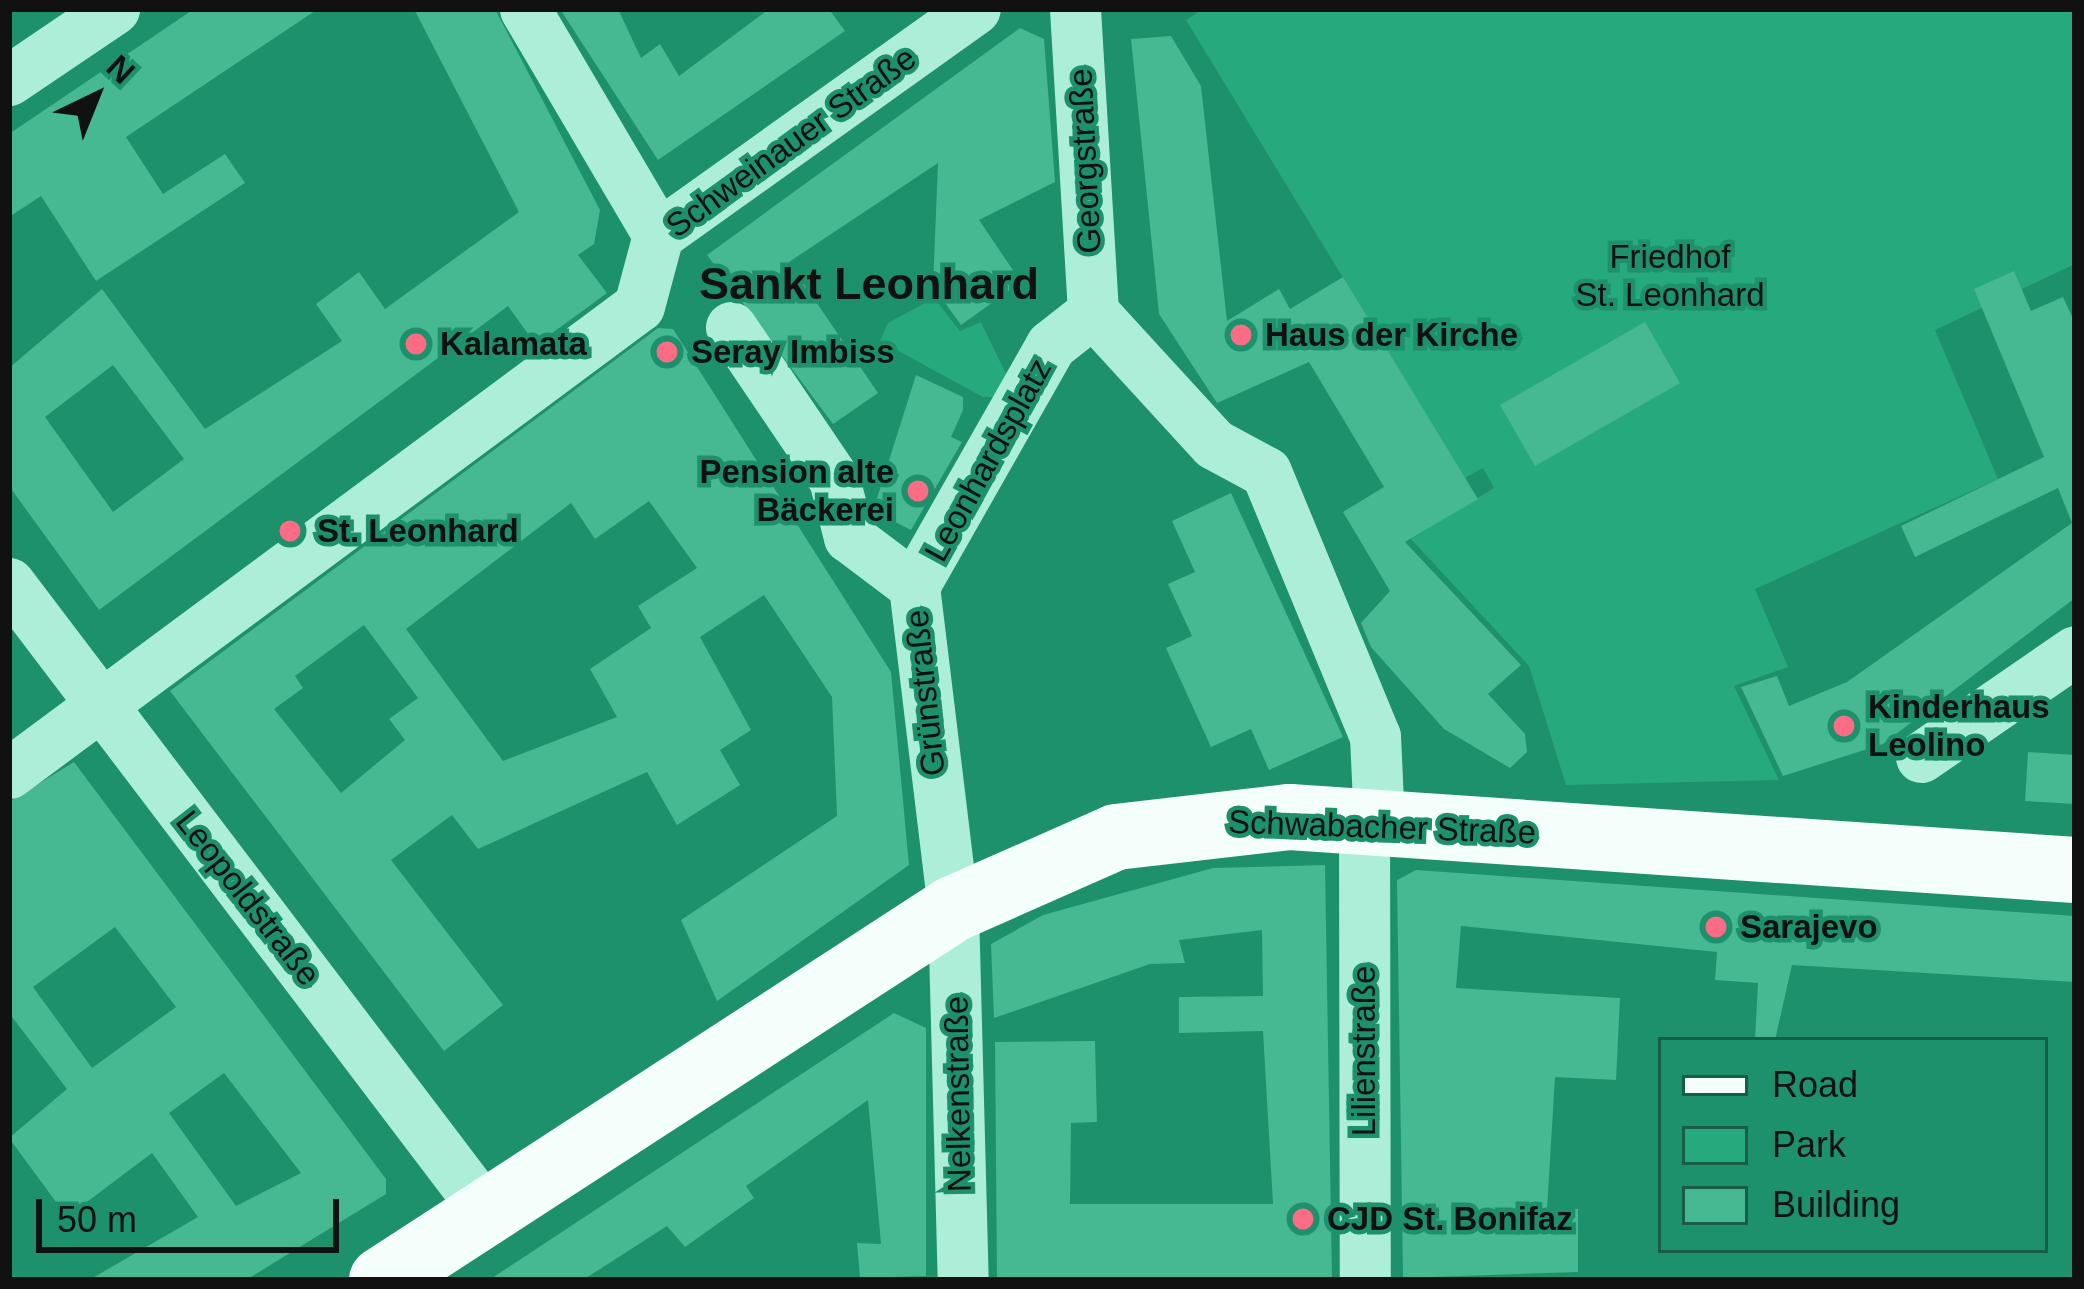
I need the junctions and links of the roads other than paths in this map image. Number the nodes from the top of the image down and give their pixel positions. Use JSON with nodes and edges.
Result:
{"nodes":[{"id":1,"x":114,"y":9,"type":"edge"},
{"id":2,"x":525,"y":9,"type":"edge"},
{"id":3,"x":975,"y":9,"type":"edge"},
{"id":4,"x":1076,"y":9,"type":"edge"},
{"id":5,"x":9,"y":80,"type":"edge"},
{"id":6,"x":658,"y":235,"type":"junction"},
{"id":7,"x":1093,"y":312,"type":"junction"},
{"id":8,"x":730,"y":327,"type":"dead end"},
{"id":9,"x":9,"y":584,"type":"edge"},
{"id":10,"x":914,"y":586,"type":"junction"},
{"id":11,"x":2075,"y":651,"type":"edge"},
{"id":12,"x":98,"y":708,"type":"junction"},
{"id":13,"x":1922,"y":757,"type":"dead end"},
{"id":14,"x":9,"y":772,"type":"edge"},
{"id":15,"x":1371,"y":822,"type":"junction"},
{"id":16,"x":2075,"y":870,"type":"edge"},
{"id":17,"x":953,"y":909,"type":"junction"},
{"id":18,"x":488,"y":1213,"type":"junction"},
{"id":19,"x":382,"y":1280,"type":"edge"},
{"id":20,"x":963,"y":1280,"type":"edge"},
{"id":21,"x":1365,"y":1280,"type":"edge"}],
"edges":[{"from":1,"to":5,"type":"street"},
{"from":2,"to":6,"type":"street"},
{"from":3,"to":6,"type":"street","name":"Schweinauer Straße"},
{"from":4,"to":7,"type":"street","name":"Georgstraße"},
{"from":6,"to":12,"type":"street","name":"Schweinauer Straße"},
{"from":7,"to":10,"type":"street","name":"Leonhardsplatz"},
{"from":7,"to":15,"type":"street","name":"Lilienstraße"},
{"from":8,"to":10,"type":"street","name":"Grünstraße"},
{"from":9,"to":12,"type":"street","name":"Leopoldstraße"},
{"from":10,"to":17,"type":"street","name":"Grünstraße"},
{"from":11,"to":13,"type":"street"},
{"from":12,"to":14,"type":"street","name":"Schweinauer Straße"},
{"from":12,"to":18,"type":"street","name":"Leopoldstraße"},
{"from":15,"to":16,"type":"main road","name":"Schwabacher Straße"},
{"from":15,"to":17,"type":"main road","name":"Schwabacher Straße"},
{"from":15,"to":21,"type":"street","name":"Lilienstraße"},
{"from":17,"to":18,"type":"main road","name":"Schwabacher Straße"},
{"from":17,"to":20,"type":"street","name":"Nelkenstraße"},
{"from":18,"to":19,"type":"main road","name":"Schwabacher Straße"}]}
